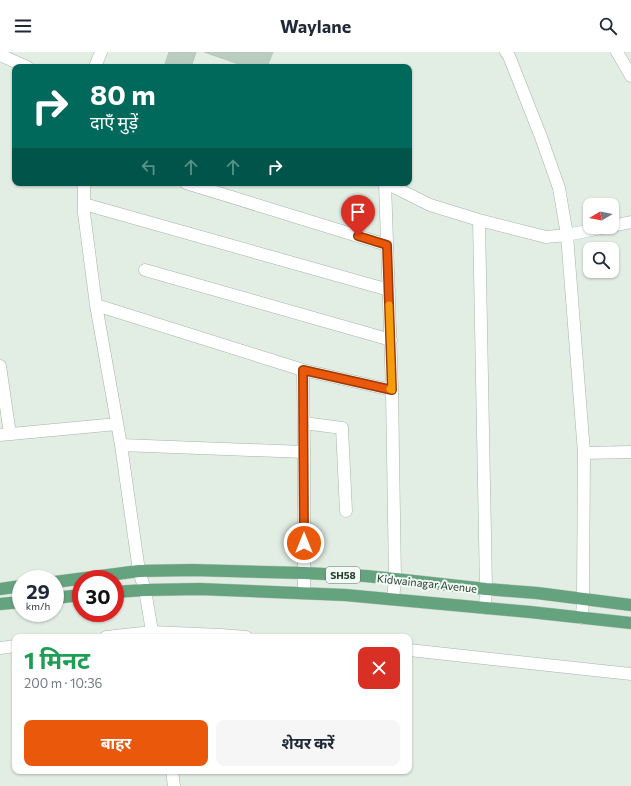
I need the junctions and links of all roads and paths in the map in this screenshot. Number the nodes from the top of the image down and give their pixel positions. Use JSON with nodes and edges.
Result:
{"nodes":[{"id":1,"x":101,"y":52,"type":"edge"},
{"id":2,"x":618,"y":52,"type":"edge"},
{"id":3,"x":510,"y":53,"type":"edge"},
{"id":4,"x":0,"y":55,"type":"edge"},
{"id":5,"x":20,"y":64,"type":"edge"},
{"id":6,"x":96,"y":64,"type":"edge"},
{"id":7,"x":631,"y":76,"type":"edge"},
{"id":8,"x":84,"y":186,"type":"edge"},
{"id":9,"x":196,"y":186,"type":"edge"},
{"id":10,"x":385,"y":186,"type":"edge"},
{"id":11,"x":391,"y":186,"type":"edge"},
{"id":12,"x":84,"y":204,"type":"junction"},
{"id":13,"x":479,"y":220,"type":"junction"},
{"id":14,"x":631,"y":222,"type":"edge"},
{"id":15,"x":619,"y":225,"type":"edge"},
{"id":16,"x":583,"y":232,"type":"edge"},
{"id":17,"x":567,"y":235,"type":"junction"},
{"id":18,"x":387,"y":245,"type":"junction"},
{"id":19,"x":145,"y":270,"type":"dead end"},
{"id":20,"x":389,"y":290,"type":"junction"},
{"id":21,"x":96,"y":305,"type":"junction"},
{"id":22,"x":390,"y":340,"type":"junction"},
{"id":23,"x":0,"y":366,"type":"edge"},
{"id":24,"x":303,"y":370,"type":"junction"},
{"id":25,"x":392,"y":390,"type":"junction"},
{"id":26,"x":304,"y":423,"type":"junction"},
{"id":27,"x":117,"y":424,"type":"junction"},
{"id":28,"x":5,"y":434,"type":"edge"},
{"id":29,"x":121,"y":445,"type":"junction"},
{"id":30,"x":304,"y":452,"type":"junction"},
{"id":31,"x":631,"y":452,"type":"edge"},
{"id":32,"x":584,"y":453,"type":"junction"},
{"id":33,"x":346,"y":511,"type":"dead end"},
{"id":34,"x":139,"y":571,"type":"junction"},
{"id":35,"x":304,"y":573,"type":"junction"},
{"id":36,"x":394,"y":579,"type":"junction"},
{"id":37,"x":64,"y":581,"type":"edge"},
{"id":38,"x":12,"y":587,"type":"edge"},
{"id":39,"x":0,"y":589,"type":"edge"},
{"id":40,"x":486,"y":589,"type":"junction"},
{"id":41,"x":145,"y":590,"type":"junction"},
{"id":42,"x":124,"y":591,"type":"edge"},
{"id":43,"x":304,"y":593,"type":"junction"},
{"id":44,"x":583,"y":598,"type":"junction"},
{"id":45,"x":393,"y":599,"type":"junction"},
{"id":46,"x":12,"y":603,"type":"edge"},
{"id":47,"x":0,"y":604,"type":"edge"},
{"id":48,"x":631,"y":604,"type":"edge"},
{"id":49,"x":485,"y":608,"type":"junction"},
{"id":50,"x":582,"y":618,"type":"junction"},
{"id":51,"x":631,"y":623,"type":"edge"},
{"id":52,"x":152,"y":634,"type":"edge"},
{"id":53,"x":12,"y":646,"type":"edge"},
{"id":54,"x":0,"y":648,"type":"edge"},
{"id":55,"x":412,"y":650,"type":"edge"},
{"id":56,"x":631,"y":674,"type":"edge"},
{"id":57,"x":172,"y":774,"type":"edge"},
{"id":58,"x":174,"y":786,"type":"edge"}],
"edges":[{"from":1,"to":6,"type":"street"},
{"from":2,"to":7,"type":"street"},
{"from":3,"to":17,"type":"street"},
{"from":4,"to":5,"type":"street"},
{"from":8,"to":12,"type":"street"},
{"from":9,"to":18,"type":"street"},
{"from":10,"to":18,"type":"street"},
{"from":11,"to":13,"type":"street"},
{"from":12,"to":20,"type":"street"},
{"from":12,"to":21,"type":"street"},
{"from":13,"to":17,"type":"street"},
{"from":13,"to":40,"type":"street"},
{"from":14,"to":15,"type":"street"},
{"from":16,"to":17,"type":"street"},
{"from":17,"to":32,"type":"street"},
{"from":18,"to":20,"type":"street"},
{"from":19,"to":22,"type":"street"},
{"from":20,"to":22,"type":"street"},
{"from":21,"to":24,"type":"street"},
{"from":21,"to":27,"type":"street"},
{"from":22,"to":25,"type":"street"},
{"from":23,"to":28,"type":"street"},
{"from":24,"to":25,"type":"street"},
{"from":24,"to":26,"type":"street"},
{"from":25,"to":36,"type":"street"},
{"from":26,"to":30,"type":"street"},
{"from":26,"to":33,"type":"street"},
{"from":27,"to":28,"type":"street"},
{"from":27,"to":29,"type":"street"},
{"from":29,"to":30,"type":"street"},
{"from":29,"to":34,"type":"street"},
{"from":30,"to":35,"type":"street"},
{"from":31,"to":32,"type":"street"},
{"from":32,"to":44,"type":"street"},
{"from":34,"to":35,"type":"main road","name":"Kidwainagar Avenue","number":"SH58"},
{"from":34,"to":37,"type":"main road","name":"Kidwainagar Avenue","number":"SH58"},
{"from":34,"to":41,"type":"street"},
{"from":35,"to":36,"type":"main road","name":"Kidwainagar Avenue","number":"SH58"},
{"from":35,"to":43,"type":"street"},
{"from":36,"to":40,"type":"main road","name":"Kidwainagar Avenue","number":"SH58"},
{"from":36,"to":45,"type":"street"},
{"from":38,"to":39,"type":"main road"},
{"from":40,"to":44,"type":"main road","name":"Kidwainagar Avenue","number":"SH58"},
{"from":40,"to":49,"type":"street"},
{"from":41,"to":42,"type":"main road","name":"Kidwainagar Avenue","number":"SH58"},
{"from":41,"to":43,"type":"main road","name":"Kidwainagar Avenue","number":"SH58"},
{"from":41,"to":52,"type":"street"},
{"from":43,"to":45,"type":"main road","name":"Kidwainagar Avenue","number":"SH58"},
{"from":44,"to":48,"type":"main road","name":"Kidwainagar Avenue","number":"SH58"},
{"from":44,"to":50,"type":"street"},
{"from":45,"to":49,"type":"main road","name":"Kidwainagar Avenue","number":"SH58"},
{"from":46,"to":47,"type":"main road"},
{"from":49,"to":50,"type":"main road","name":"Kidwainagar Avenue","number":"SH58"},
{"from":50,"to":51,"type":"main road","name":"Kidwainagar Avenue","number":"SH58"},
{"from":53,"to":54,"type":"street"},
{"from":55,"to":56,"type":"street"},
{"from":57,"to":58,"type":"street"}]}
